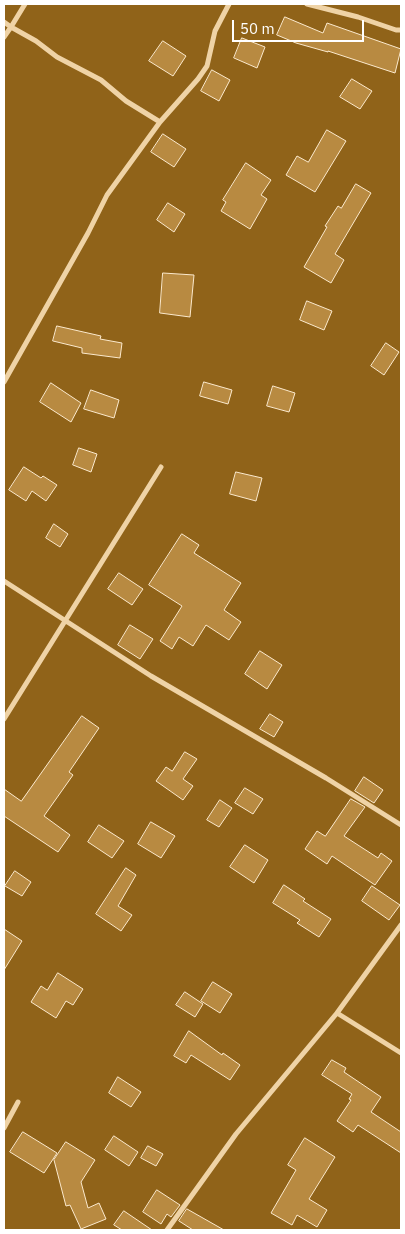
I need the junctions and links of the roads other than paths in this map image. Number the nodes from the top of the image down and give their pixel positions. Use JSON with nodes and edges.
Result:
{"nodes":[{"id":1,"x":25,"y":4,"type":"edge"},
{"id":2,"x":229,"y":4,"type":"edge"},
{"id":3,"x":307,"y":4,"type":"edge"},
{"id":4,"x":4,"y":22,"type":"edge"},
{"id":5,"x":11,"y":27,"type":"junction"},
{"id":6,"x":401,"y":30,"type":"edge"},
{"id":7,"x":4,"y":37,"type":"edge"},
{"id":8,"x":160,"y":122,"type":"junction"},
{"id":9,"x":4,"y":382,"type":"edge"},
{"id":10,"x":161,"y":467,"type":"dead end"},
{"id":11,"x":4,"y":580,"type":"edge"},
{"id":12,"x":64,"y":620,"type":"junction"},
{"id":13,"x":4,"y":719,"type":"edge"},
{"id":14,"x":401,"y":825,"type":"edge"},
{"id":15,"x":401,"y":925,"type":"edge"},
{"id":16,"x":337,"y":1013,"type":"junction"},
{"id":17,"x":401,"y":1053,"type":"edge"},
{"id":18,"x":18,"y":1102,"type":"dead end"},
{"id":19,"x":4,"y":1128,"type":"edge"},
{"id":20,"x":167,"y":1230,"type":"edge"}],
"edges":[{"from":1,"to":5,"type":"street"},
{"from":2,"to":8,"type":"street"},
{"from":3,"to":6,"type":"street"},
{"from":4,"to":5,"type":"street"},
{"from":5,"to":7,"type":"street"},
{"from":5,"to":8,"type":"street"},
{"from":8,"to":9,"type":"street"},
{"from":10,"to":12,"type":"street"},
{"from":11,"to":12,"type":"street"},
{"from":12,"to":13,"type":"street"},
{"from":12,"to":14,"type":"street"},
{"from":15,"to":16,"type":"street"},
{"from":16,"to":17,"type":"street"},
{"from":16,"to":20,"type":"street"},
{"from":18,"to":19,"type":"street"}]}
